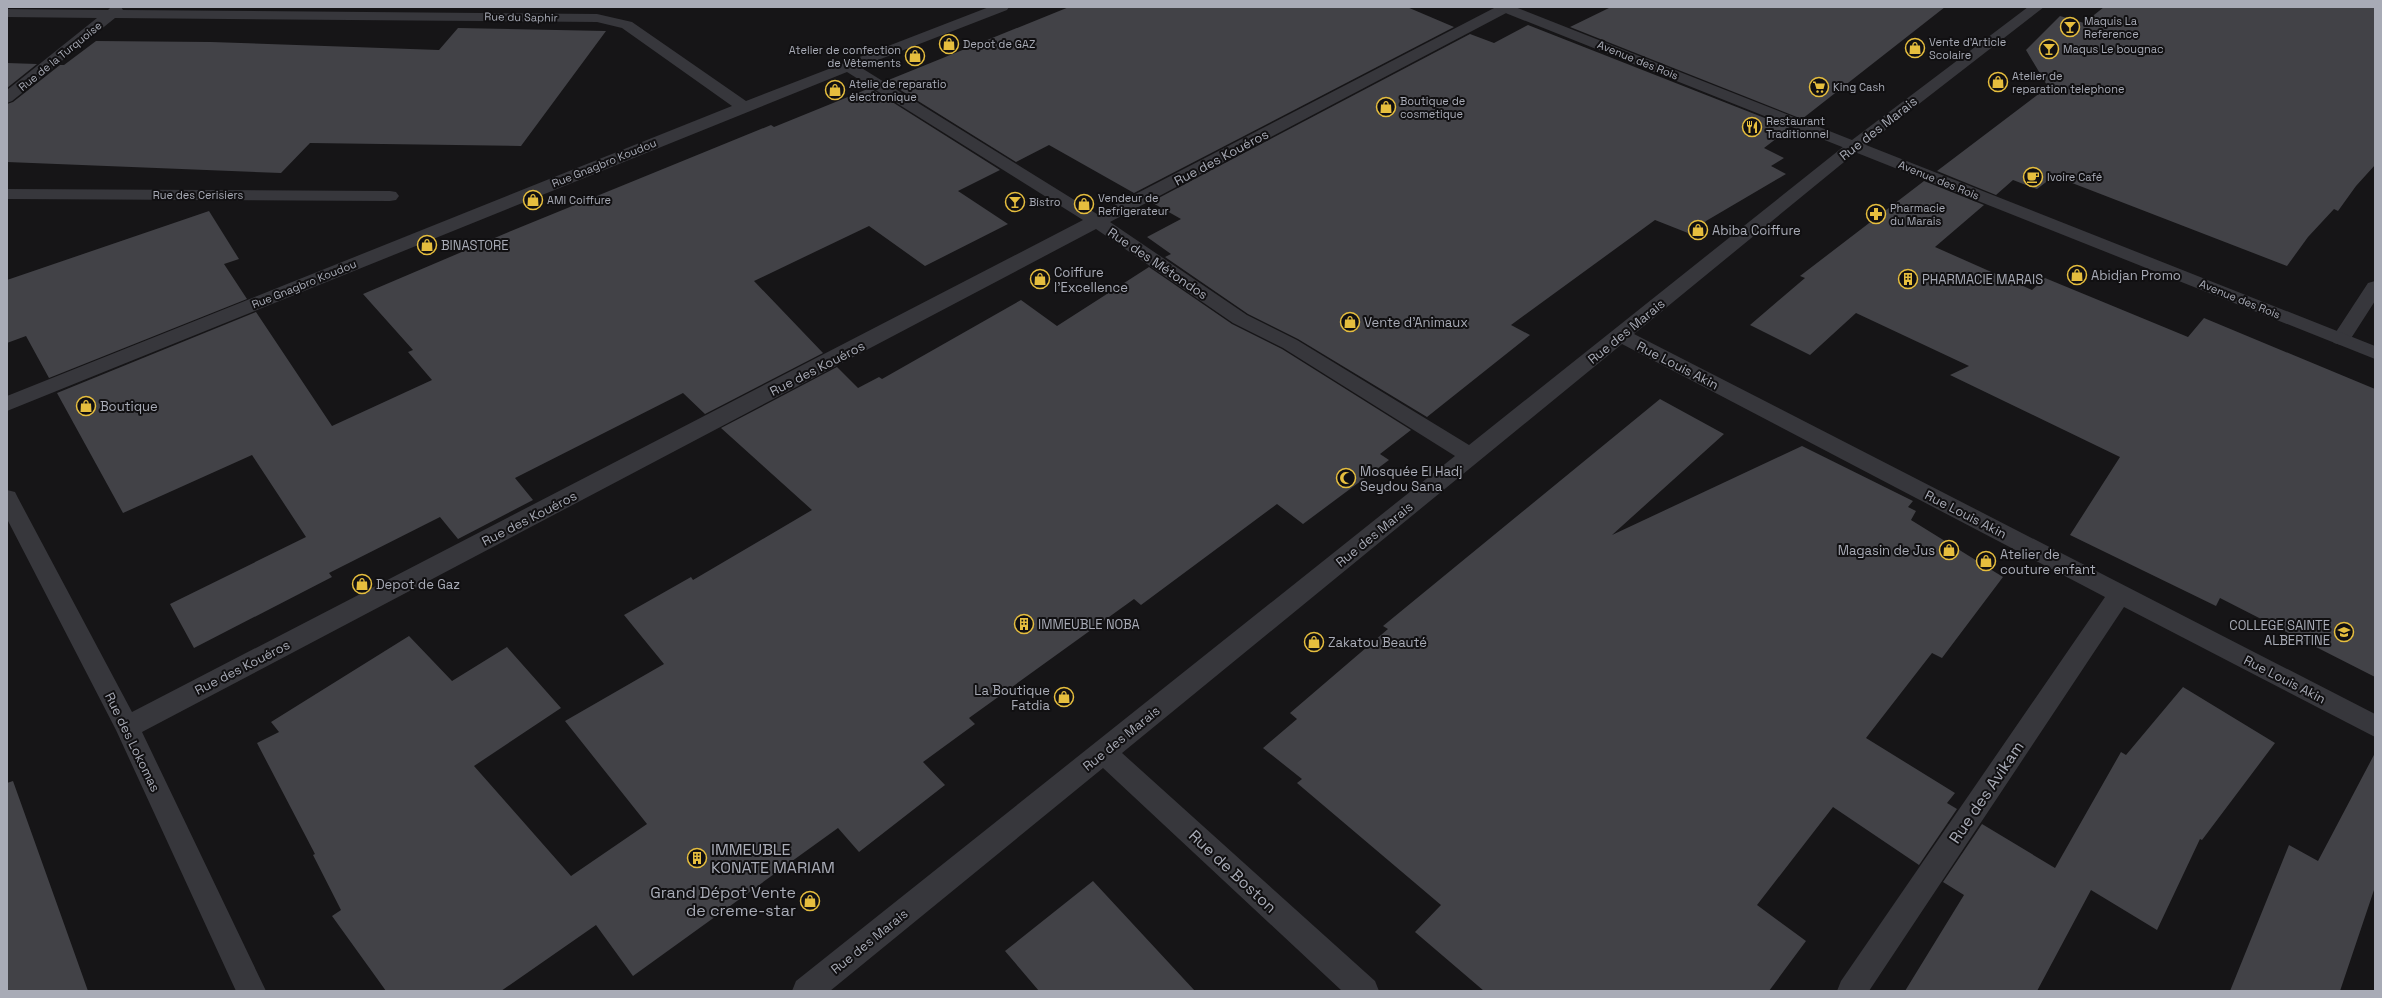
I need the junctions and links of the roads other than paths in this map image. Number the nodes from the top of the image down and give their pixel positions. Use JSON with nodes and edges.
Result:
{"nodes":[{"id":1,"x":1002,"y":7,"type":"edge"},
{"id":2,"x":2037,"y":7,"type":"edge"},
{"id":3,"x":1504,"y":8,"type":"edge"},
{"id":4,"x":116,"y":10,"type":"edge"},
{"id":5,"x":7,"y":13,"type":"edge"},
{"id":6,"x":847,"y":66,"type":"junction"},
{"id":7,"x":7,"y":98,"type":"edge"},
{"id":8,"x":744,"y":107,"type":"junction"},
{"id":9,"x":1854,"y":146,"type":"junction"},
{"id":10,"x":7,"y":194,"type":"edge"},
{"id":11,"x":390,"y":196,"type":"dead end"},
{"id":12,"x":1098,"y":222,"type":"junction"},
{"id":13,"x":2375,"y":287,"type":"edge"},
{"id":14,"x":1620,"y":335,"type":"junction"},
{"id":15,"x":2341,"y":339,"type":"junction"},
{"id":16,"x":2375,"y":353,"type":"edge"},
{"id":17,"x":7,"y":404,"type":"edge"},
{"id":18,"x":1471,"y":456,"type":"junction"},
{"id":19,"x":7,"y":498,"type":"edge"},
{"id":20,"x":2120,"y":594,"type":"junction"},
{"id":21,"x":2375,"y":726,"type":"edge"},
{"id":22,"x":127,"y":727,"type":"junction"},
{"id":23,"x":1103,"y":752,"type":"junction"},
{"id":24,"x":251,"y":991,"type":"edge"},
{"id":25,"x":807,"y":991,"type":"edge"},
{"id":26,"x":1364,"y":991,"type":"edge"},
{"id":27,"x":1852,"y":991,"type":"edge"}],
"edges":[{"from":1,"to":6,"type":"street","name":"Rue Gnagbro Koudou"},
{"from":2,"to":9,"type":"street","name":"Rue des Marais"},
{"from":3,"to":9,"type":"street","name":"Avenue des Rois"},
{"from":3,"to":12,"type":"street","name":"Rue des Kouéros"},
{"from":4,"to":5,"type":"street","name":"Rue du Saphir"},
{"from":4,"to":7,"type":"street","name":"Rue de la Turquoise"},
{"from":4,"to":8,"type":"street","name":"Rue du Saphir"},
{"from":6,"to":8,"type":"street","name":"Rue Gnagbro Koudou"},
{"from":6,"to":12,"type":"street","name":"Rue des Métondos"},
{"from":8,"to":17,"type":"street","name":"Rue Gnagbro Koudou"},
{"from":9,"to":14,"type":"street","name":"Rue des Marais"},
{"from":9,"to":15,"type":"street","name":"Avenue des Rois"},
{"from":10,"to":11,"type":"street","name":"Rue des Cerisiers"},
{"from":12,"to":18,"type":"street","name":"Rue des Métondos"},
{"from":12,"to":22,"type":"street","name":"Rue des Kouéros"},
{"from":13,"to":15,"type":"street"},
{"from":14,"to":18,"type":"street","name":"Rue des Marais"},
{"from":14,"to":20,"type":"street","name":"Rue Louis Akin"},
{"from":15,"to":16,"type":"street","name":"Avenue des Rois"},
{"from":18,"to":23,"type":"street","name":"Rue des Marais"},
{"from":19,"to":22,"type":"street","name":"Rue des Lokomas"},
{"from":20,"to":21,"type":"street","name":"Rue Louis Akin"},
{"from":20,"to":27,"type":"street","name":"Rue des Avikam"},
{"from":22,"to":24,"type":"street","name":"Rue des Lokomas"},
{"from":23,"to":25,"type":"street","name":"Rue des Marais"},
{"from":23,"to":26,"type":"street","name":"Rue de Boston"}]}
